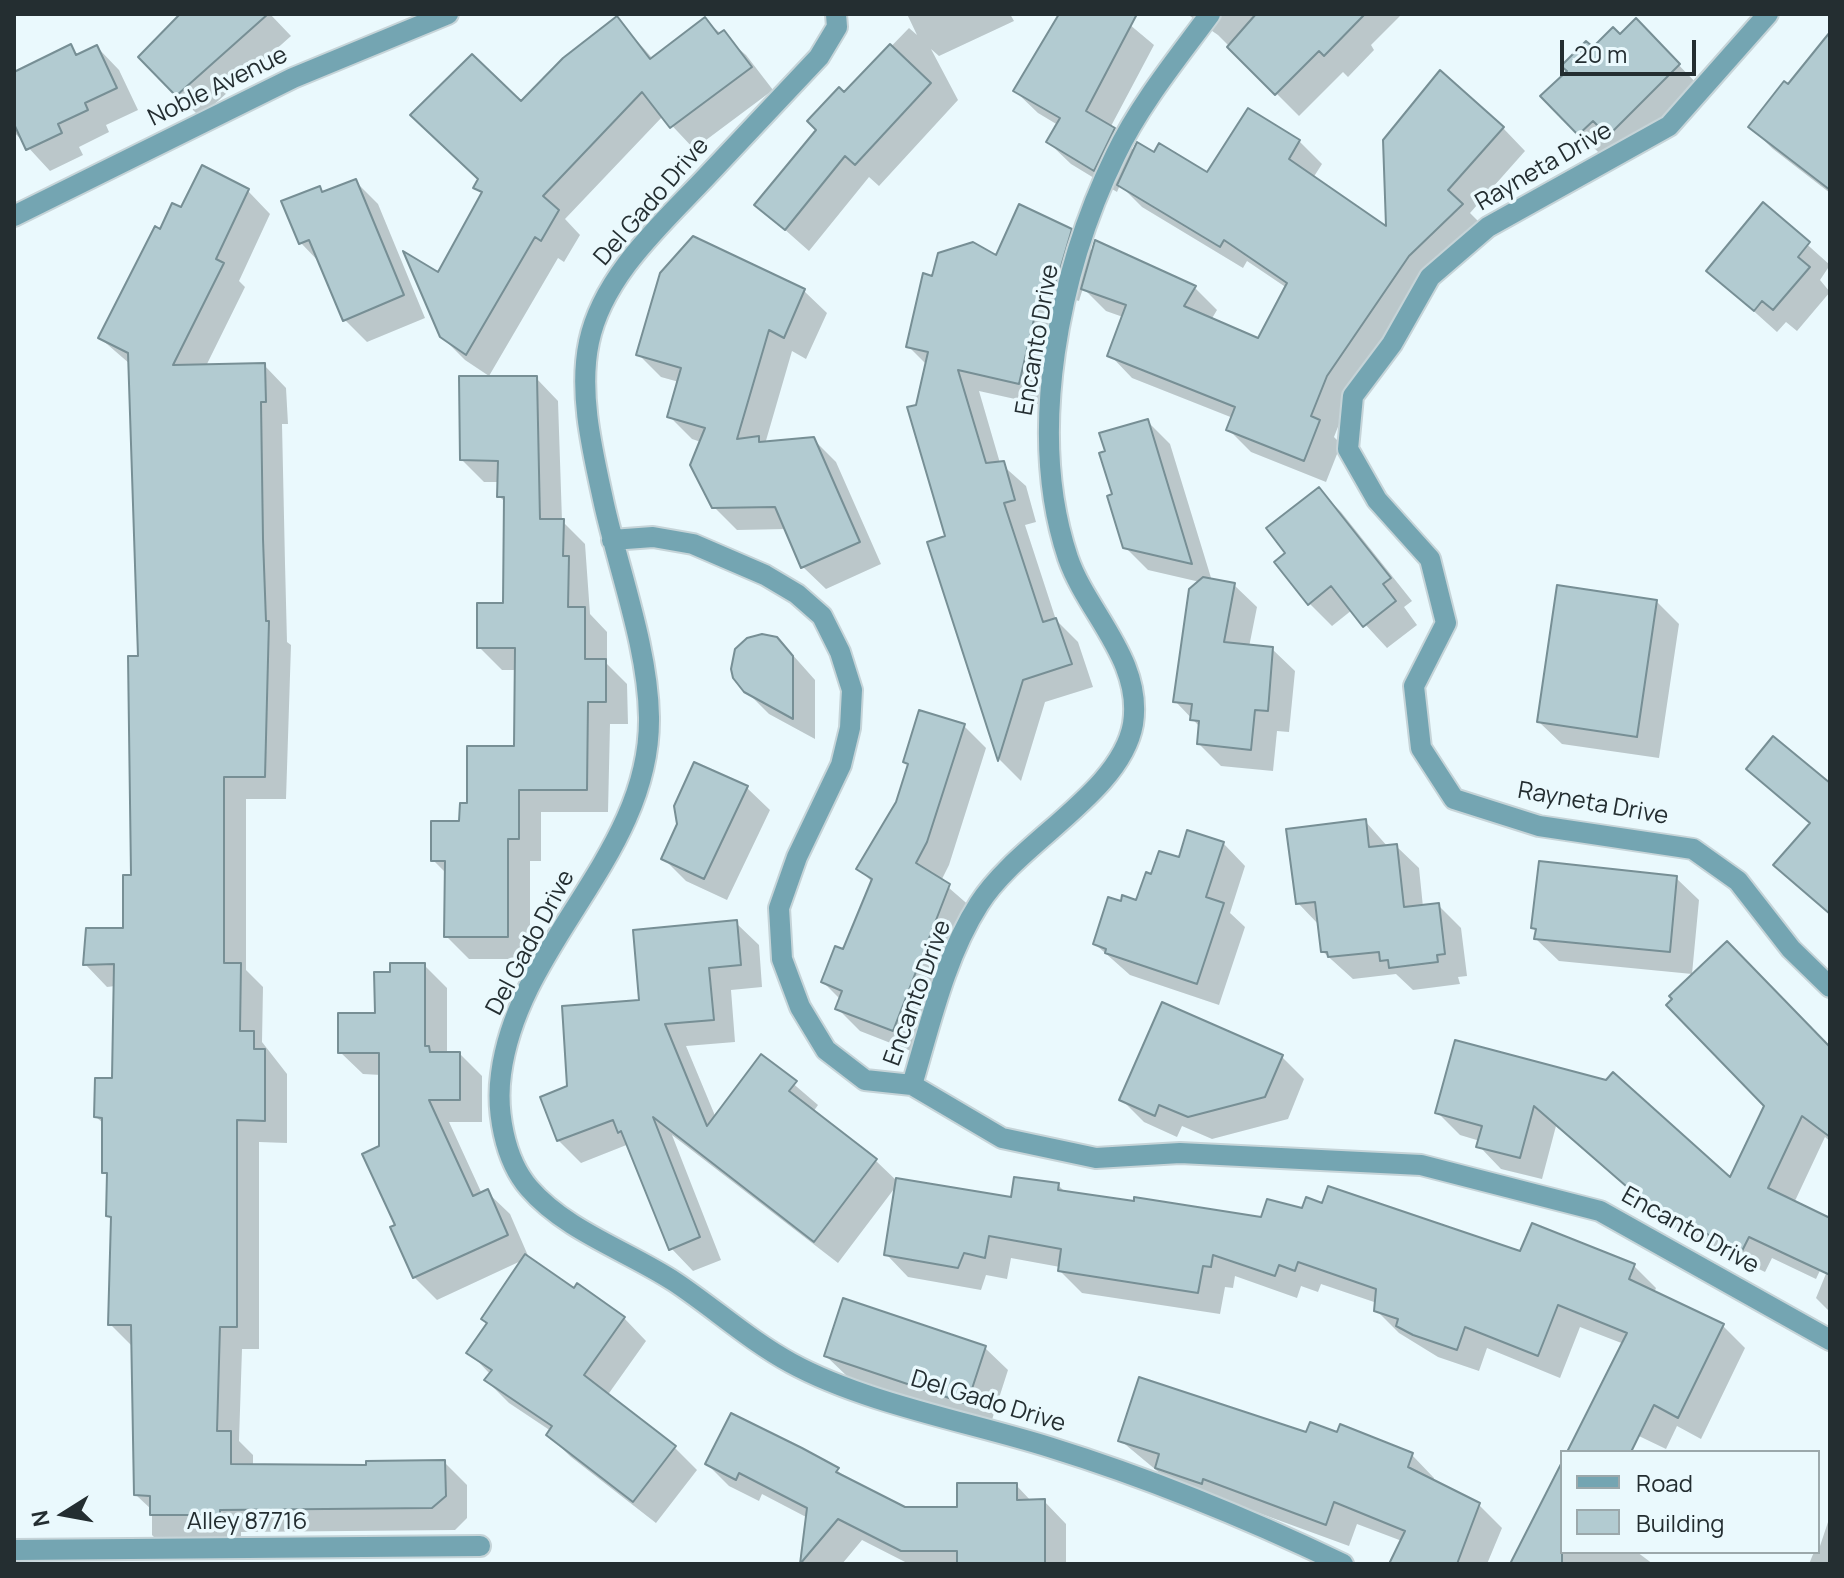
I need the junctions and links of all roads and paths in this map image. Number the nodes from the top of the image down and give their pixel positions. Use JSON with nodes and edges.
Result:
{"nodes":[{"id":1,"x":448,"y":14,"type":"edge"},
{"id":2,"x":836,"y":14,"type":"edge"},
{"id":3,"x":1210,"y":14,"type":"edge"},
{"id":4,"x":1768,"y":14,"type":"edge"},
{"id":5,"x":14,"y":216,"type":"edge"},
{"id":6,"x":612,"y":540,"type":"junction"},
{"id":7,"x":1830,"y":987,"type":"edge"},
{"id":8,"x":912,"y":1085,"type":"junction"},
{"id":9,"x":1830,"y":1340,"type":"edge"},
{"id":10,"x":480,"y":1546,"type":"dead end"},
{"id":11,"x":14,"y":1550,"type":"edge"},
{"id":12,"x":1343,"y":1564,"type":"edge"}],
"edges":[{"from":1,"to":5,"type":"street","name":"Noble Avenue"},
{"from":2,"to":6,"type":"street","name":"Del Gado Drive"},
{"from":3,"to":8,"type":"street","name":"Encanto Drive"},
{"from":4,"to":7,"type":"street","name":"Rayneta Drive"},
{"from":6,"to":8,"type":"street"},
{"from":6,"to":12,"type":"street","name":"Del Gado Drive"},
{"from":8,"to":9,"type":"street","name":"Encanto Drive"},
{"from":10,"to":11,"type":"street","name":"Alley 87716"}]}
